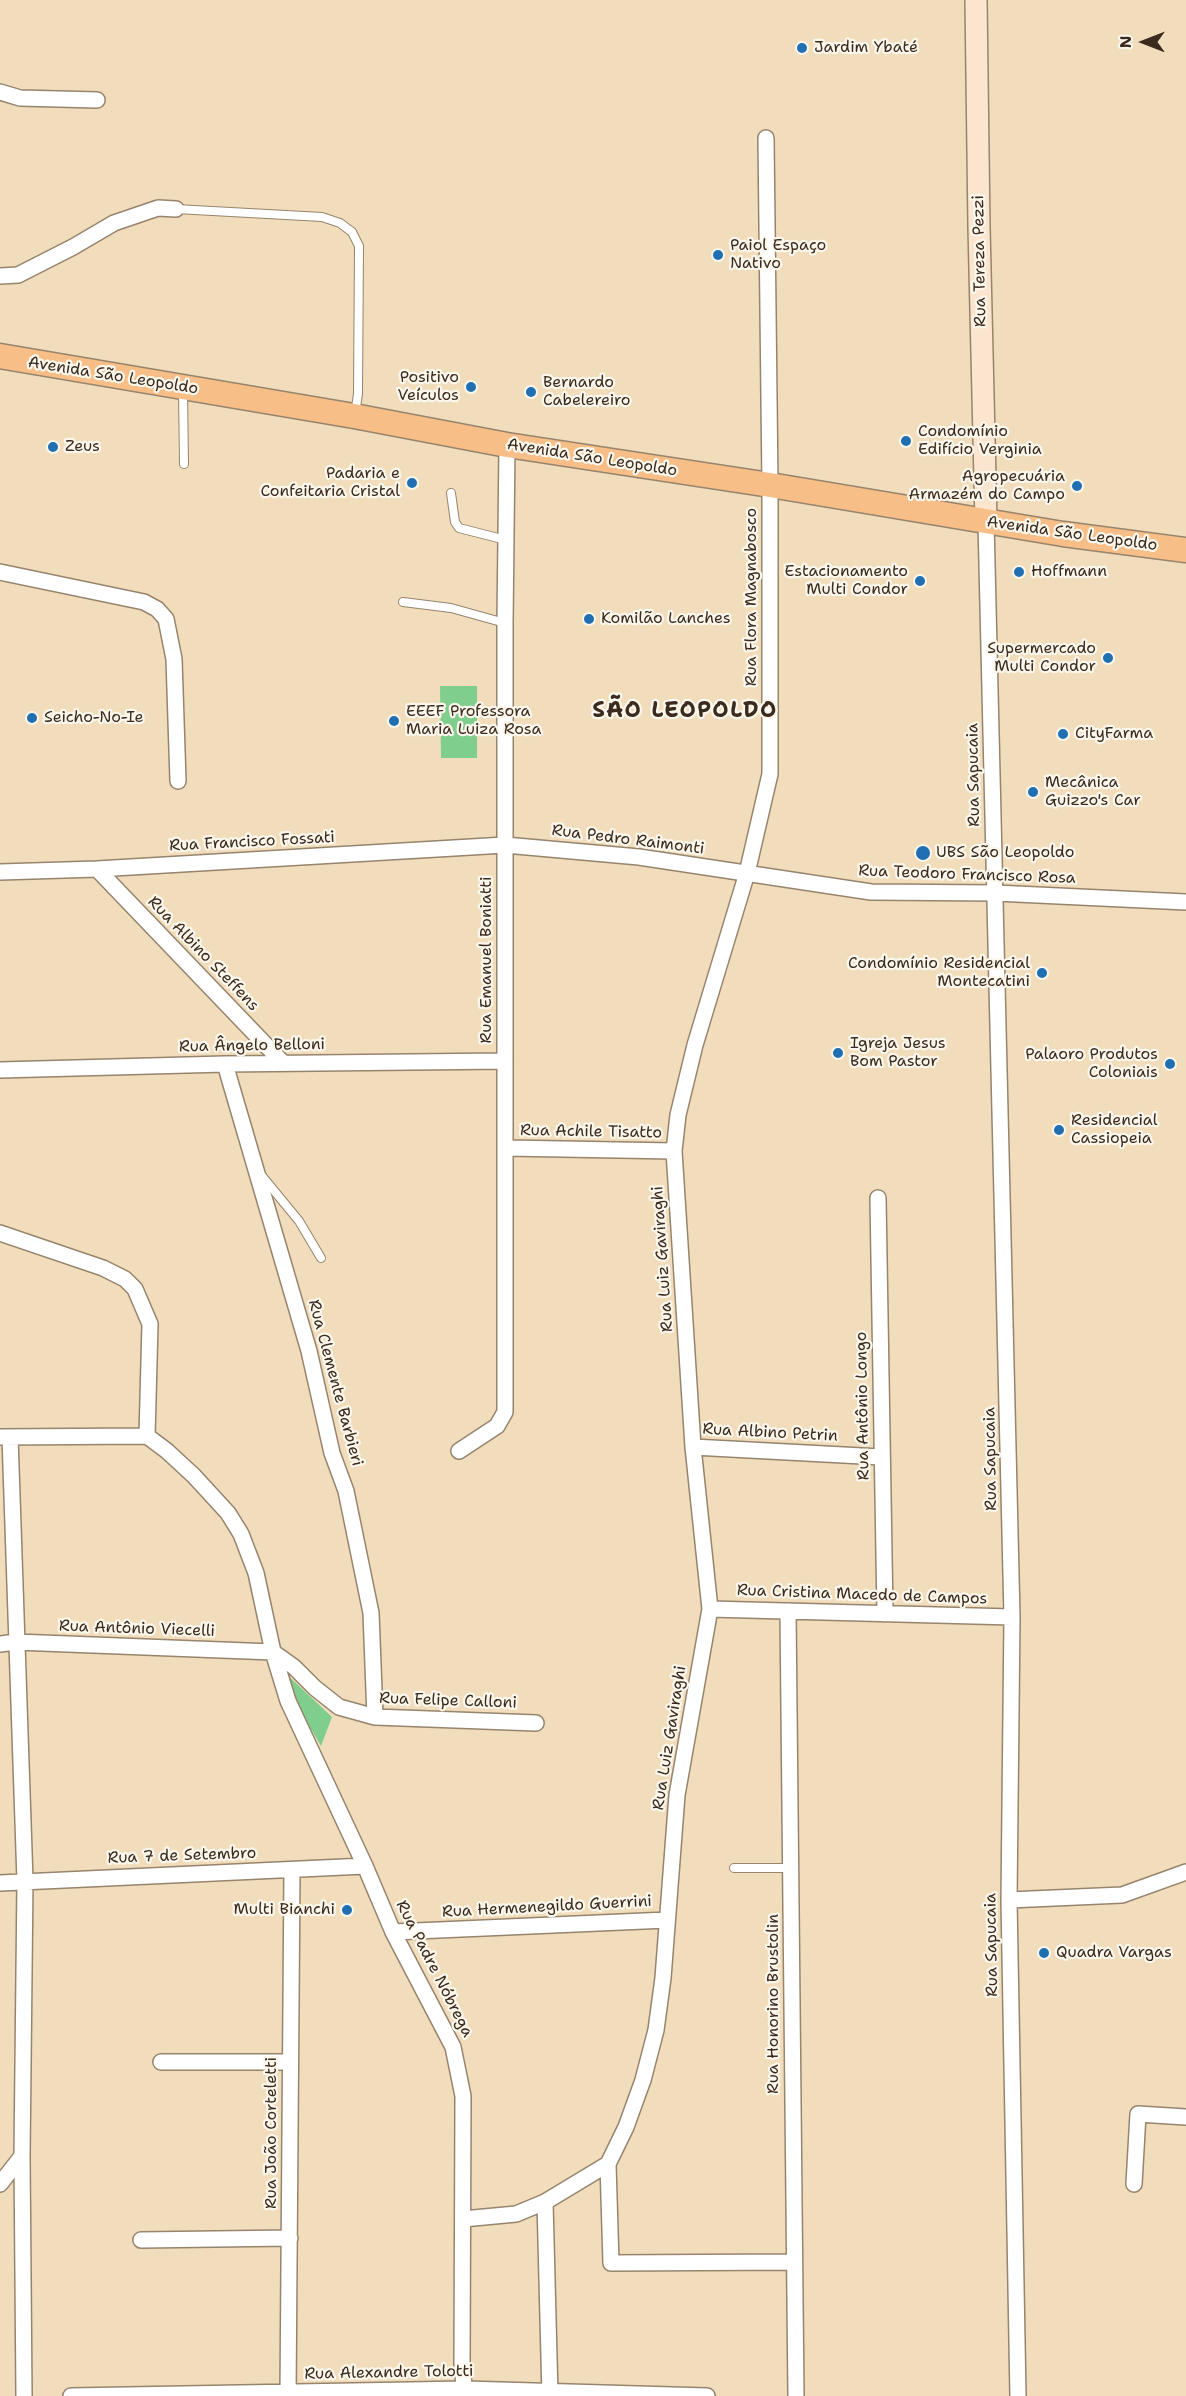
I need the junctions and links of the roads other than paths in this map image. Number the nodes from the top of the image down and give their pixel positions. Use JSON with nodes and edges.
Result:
{"nodes":[{"id":1,"x":976,"y":0,"type":"edge"},
{"id":2,"x":0,"y":92,"type":"edge"},
{"id":3,"x":97,"y":100,"type":"dead end"},
{"id":4,"x":766,"y":138,"type":"dead end"},
{"id":5,"x":176,"y":209,"type":"joint"},
{"id":6,"x":0,"y":276,"type":"edge"},
{"id":7,"x":0,"y":356,"type":"edge"},
{"id":8,"x":183,"y":388,"type":"junction"},
{"id":9,"x":354,"y":416,"type":"junction"},
{"id":10,"x":507,"y":445,"type":"junction"},
{"id":11,"x":184,"y":464,"type":"dead end"},
{"id":12,"x":770,"y":485,"type":"junction"},
{"id":13,"x":452,"y":493,"type":"dead end"},
{"id":14,"x":986,"y":522,"type":"junction"},
{"id":15,"x":506,"y":540,"type":"junction"},
{"id":16,"x":1186,"y":550,"type":"edge"},
{"id":17,"x":0,"y":572,"type":"edge"},
{"id":18,"x":403,"y":602,"type":"dead end"},
{"id":19,"x":505,"y":622,"type":"junction"},
{"id":20,"x":178,"y":781,"type":"dead end"},
{"id":21,"x":505,"y":845,"type":"junction"},
{"id":22,"x":97,"y":869,"type":"junction"},
{"id":23,"x":0,"y":872,"type":"edge"},
{"id":24,"x":747,"y":873,"type":"junction"},
{"id":25,"x":995,"y":893,"type":"junction"},
{"id":26,"x":1186,"y":902,"type":"edge"},
{"id":27,"x":506,"y":1061,"type":"junction"},
{"id":28,"x":283,"y":1063,"type":"junction"},
{"id":29,"x":225,"y":1064,"type":"junction"},
{"id":30,"x":0,"y":1070,"type":"edge"},
{"id":31,"x":506,"y":1148,"type":"junction"},
{"id":32,"x":674,"y":1151,"type":"junction"},
{"id":33,"x":257,"y":1170,"type":"junction"},
{"id":34,"x":878,"y":1198,"type":"dead end"},
{"id":35,"x":0,"y":1233,"type":"edge"},
{"id":36,"x":321,"y":1258,"type":"dead end"},
{"id":37,"x":147,"y":1436,"type":"junction"},
{"id":38,"x":5,"y":1437,"type":"edge"},
{"id":39,"x":693,"y":1447,"type":"junction"},
{"id":40,"x":459,"y":1451,"type":"dead end"},
{"id":41,"x":881,"y":1456,"type":"junction"},
{"id":42,"x":710,"y":1609,"type":"junction"},
{"id":43,"x":788,"y":1611,"type":"junction"},
{"id":44,"x":885,"y":1614,"type":"junction"},
{"id":45,"x":1012,"y":1617,"type":"junction"},
{"id":46,"x":16,"y":1642,"type":"junction"},
{"id":47,"x":0,"y":1644,"type":"edge"},
{"id":48,"x":273,"y":1652,"type":"junction"},
{"id":49,"x":375,"y":1717,"type":"junction"},
{"id":50,"x":536,"y":1723,"type":"dead end"},
{"id":51,"x":365,"y":1866,"type":"junction"},
{"id":52,"x":734,"y":1868,"type":"dead end"},
{"id":53,"x":790,"y":1868,"type":"junction"},
{"id":54,"x":292,"y":1870,"type":"junction"},
{"id":55,"x":1186,"y":1872,"type":"edge"},
{"id":56,"x":25,"y":1881,"type":"junction"},
{"id":57,"x":0,"y":1883,"type":"edge"},
{"id":58,"x":1009,"y":1900,"type":"junction"},
{"id":59,"x":667,"y":1920,"type":"junction"},
{"id":60,"x":393,"y":1932,"type":"junction"},
{"id":61,"x":161,"y":2062,"type":"dead end"},
{"id":62,"x":290,"y":2062,"type":"junction"},
{"id":63,"x":1186,"y":2117,"type":"edge"},
{"id":64,"x":21,"y":2156,"type":"junction"},
{"id":65,"x":608,"y":2164,"type":"junction"},
{"id":66,"x":0,"y":2184,"type":"edge"},
{"id":67,"x":1134,"y":2184,"type":"dead end"},
{"id":68,"x":545,"y":2202,"type":"junction"},
{"id":69,"x":462,"y":2219,"type":"junction"},
{"id":70,"x":290,"y":2238,"type":"junction"},
{"id":71,"x":141,"y":2240,"type":"dead end"},
{"id":72,"x":794,"y":2262,"type":"junction"},
{"id":73,"x":465,"y":2392,"type":"edge"},
{"id":74,"x":288,"y":2394,"type":"edge"},
{"id":75,"x":550,"y":2394,"type":"edge"},
{"id":76,"x":24,"y":2396,"type":"edge"},
{"id":77,"x":71,"y":2396,"type":"edge"},
{"id":78,"x":707,"y":2396,"type":"edge"},
{"id":79,"x":796,"y":2396,"type":"edge"},
{"id":80,"x":1018,"y":2396,"type":"edge"}],
"edges":[{"from":1,"to":14,"type":"street","name":"Rua Tereza Pezzi"},
{"from":2,"to":3,"type":"street"},
{"from":4,"to":12,"type":"street","name":"Rua Flora Magnabosco"},
{"from":5,"to":6,"type":"street"},
{"from":5,"to":9,"type":"lane"},
{"from":7,"to":8,"type":"main road","name":"Avenida São Leopoldo"},
{"from":8,"to":9,"type":"main road","name":"Avenida São Leopoldo"},
{"from":8,"to":11,"type":"lane"},
{"from":9,"to":10,"type":"main road","name":"Avenida São Leopoldo"},
{"from":10,"to":12,"type":"main road","name":"Avenida São Leopoldo"},
{"from":10,"to":15,"type":"street","name":"Rua Emanuel Boniatti"},
{"from":12,"to":14,"type":"main road","name":"Avenida São Leopoldo"},
{"from":12,"to":24,"type":"street","name":"Rua Flora Magnabosco"},
{"from":13,"to":15,"type":"lane"},
{"from":14,"to":16,"type":"main road","name":"Avenida São Leopoldo"},
{"from":14,"to":25,"type":"street","name":"Rua Sapucaia"},
{"from":15,"to":19,"type":"street","name":"Rua Emanuel Boniatti"},
{"from":17,"to":20,"type":"street"},
{"from":18,"to":19,"type":"lane"},
{"from":19,"to":21,"type":"street","name":"Rua Emanuel Boniatti"},
{"from":21,"to":22,"type":"street","name":"Rua Francisco Fossati"},
{"from":21,"to":24,"type":"street","name":"Rua Pedro Raimonti"},
{"from":21,"to":27,"type":"street","name":"Rua Emanuel Boniatti"},
{"from":22,"to":23,"type":"street","name":"Rua Francisco Fossati"},
{"from":22,"to":28,"type":"street","name":"Rua Albino Steffens"},
{"from":24,"to":25,"type":"street","name":"Rua Teodoro Francisco Rosa"},
{"from":24,"to":32,"type":"street","name":"Rua Flora Magnabosco"},
{"from":25,"to":26,"type":"street","name":"Rua Teodoro Francisco Rosa"},
{"from":25,"to":45,"type":"street","name":"Rua Sapucaia"},
{"from":27,"to":28,"type":"street","name":"Rua Ângelo Belloni"},
{"from":27,"to":31,"type":"street","name":"Rua Emanuel Boniatti"},
{"from":28,"to":29,"type":"street","name":"Rua Ângelo Belloni"},
{"from":29,"to":30,"type":"street","name":"Rua Ângelo Belloni"},
{"from":29,"to":33,"type":"street","name":"Rua Clemente Barbieri"},
{"from":31,"to":32,"type":"street","name":"Rua Achile Tisatto"},
{"from":31,"to":40,"type":"street","name":"Rua Emanuel Boniatti"},
{"from":32,"to":39,"type":"street","name":"Rua Luiz Gaviraghi"},
{"from":33,"to":36,"type":"lane"},
{"from":33,"to":49,"type":"street","name":"Rua Clemente Barbieri"},
{"from":34,"to":41,"type":"street","name":"Rua Antônio Longo"},
{"from":35,"to":37,"type":"street"},
{"from":37,"to":38,"type":"street"},
{"from":37,"to":48,"type":"street","name":"Rua Padre Nóbrega"},
{"from":38,"to":46,"type":"street"},
{"from":39,"to":41,"type":"street","name":"Rua Albino Petrin"},
{"from":39,"to":42,"type":"street","name":"Rua Luiz Gaviraghi"},
{"from":41,"to":44,"type":"street","name":"Rua Antônio Longo"},
{"from":42,"to":43,"type":"street","name":"Rua Cristina Macedo de Campos"},
{"from":42,"to":59,"type":"street","name":"Rua Luiz Gaviraghi"},
{"from":43,"to":44,"type":"street","name":"Rua Cristina Macedo de Campos"},
{"from":43,"to":53,"type":"street","name":"Rua Honorino Brustolin"},
{"from":44,"to":45,"type":"street","name":"Rua Cristina Macedo de Campos"},
{"from":45,"to":58,"type":"street","name":"Rua Sapucaia"},
{"from":46,"to":47,"type":"street","name":"Rua Antônio Viecelli"},
{"from":46,"to":48,"type":"street","name":"Rua Antônio Viecelli"},
{"from":46,"to":56,"type":"street"},
{"from":48,"to":49,"type":"street","name":"Rua Felipe Calloni"},
{"from":48,"to":51,"type":"street","name":"Rua Padre Nóbrega"},
{"from":49,"to":50,"type":"street","name":"Rua Felipe Calloni"},
{"from":51,"to":54,"type":"street","name":"Rua 7 de Setembro"},
{"from":51,"to":60,"type":"street","name":"Rua Padre Nóbrega"},
{"from":52,"to":53,"type":"lane"},
{"from":53,"to":72,"type":"street","name":"Rua Honorino Brustolin"},
{"from":54,"to":56,"type":"street","name":"Rua 7 de Setembro"},
{"from":54,"to":62,"type":"street","name":"Rua João Corteletti"},
{"from":55,"to":58,"type":"street"},
{"from":56,"to":57,"type":"street","name":"Rua 7 de Setembro"},
{"from":56,"to":64,"type":"street"},
{"from":58,"to":80,"type":"street","name":"Rua Sapucaia"},
{"from":59,"to":60,"type":"street","name":"Rua Hermenegildo Guerrini"},
{"from":59,"to":65,"type":"street","name":"Rua Luiz Gaviraghi"},
{"from":60,"to":69,"type":"street","name":"Rua Padre Nóbrega"},
{"from":61,"to":62,"type":"street"},
{"from":62,"to":70,"type":"street","name":"Rua João Corteletti"},
{"from":63,"to":67,"type":"street"},
{"from":64,"to":66,"type":"street"},
{"from":64,"to":76,"type":"street"},
{"from":65,"to":68,"type":"street"},
{"from":65,"to":72,"type":"street"},
{"from":68,"to":69,"type":"street"},
{"from":68,"to":75,"type":"street"},
{"from":69,"to":73,"type":"street","name":"Rua Padre Nóbrega"},
{"from":70,"to":71,"type":"street"},
{"from":70,"to":74,"type":"street","name":"Rua João Corteletti"},
{"from":72,"to":79,"type":"street","name":"Rua Honorino Brustolin"},
{"from":73,"to":74,"type":"street","name":"Rua Alexandre Tolotti"},
{"from":73,"to":75,"type":"street","name":"Rua Alexandre Tolotti"},
{"from":74,"to":77,"type":"street","name":"Rua Alexandre Tolotti"},
{"from":75,"to":78,"type":"street","name":"Rua Alexandre Tolotti"}]}
